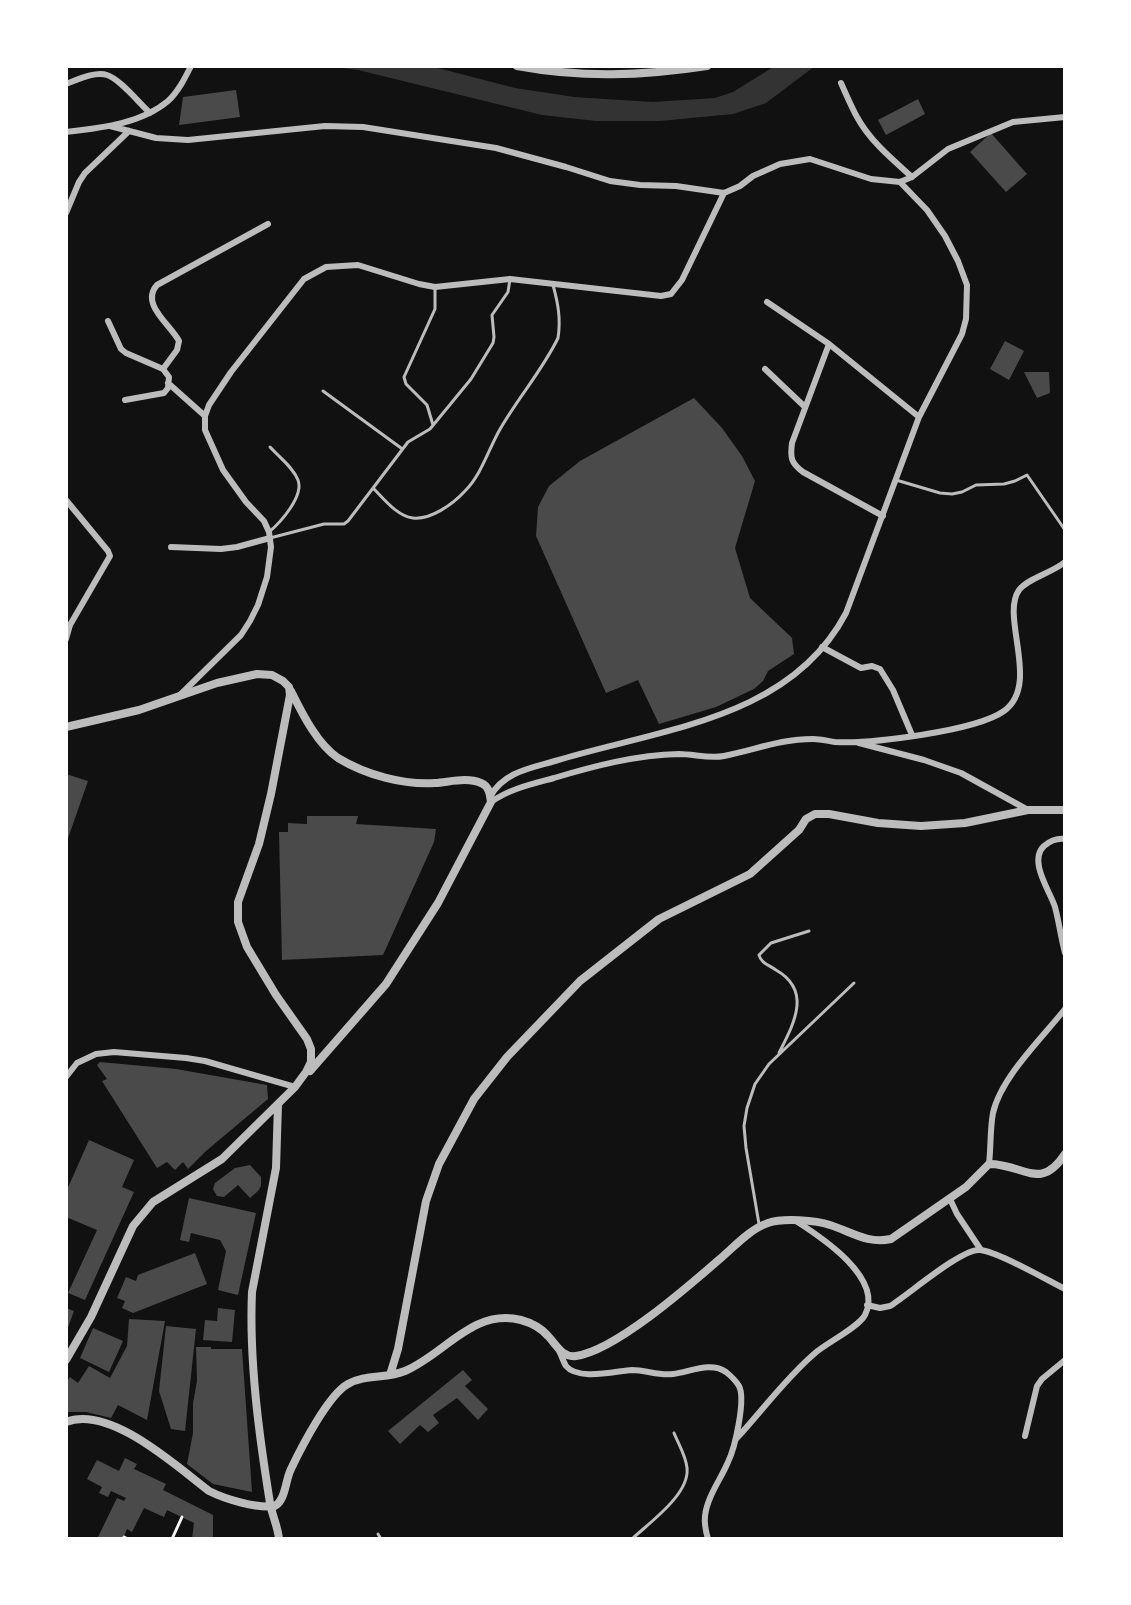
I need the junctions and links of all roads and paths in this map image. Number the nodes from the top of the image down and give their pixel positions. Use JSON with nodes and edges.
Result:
{"nodes":[{"id":1,"x":191,"y":66,"type":"edge"},
{"id":2,"x":517,"y":66,"type":"edge"},
{"id":3,"x":707,"y":66,"type":"edge"},
{"id":4,"x":841,"y":83,"type":"dead end"},
{"id":5,"x":66,"y":84,"type":"edge"},
{"id":6,"x":150,"y":112,"type":"junction"},
{"id":7,"x":1065,"y":117,"type":"edge"},
{"id":8,"x":110,"y":126,"type":"junction"},
{"id":9,"x":129,"y":131,"type":"junction"},
{"id":10,"x":66,"y":132,"type":"edge"},
{"id":11,"x":912,"y":177,"type":"junction"},
{"id":12,"x":900,"y":182,"type":"junction"},
{"id":13,"x":724,"y":193,"type":"junction"},
{"id":14,"x":66,"y":213,"type":"edge"},
{"id":15,"x":268,"y":224,"type":"dead end"},
{"id":16,"x":510,"y":279,"type":"junction"},
{"id":17,"x":552,"y":283,"type":"junction"},
{"id":18,"x":435,"y":287,"type":"junction"},
{"id":19,"x":767,"y":302,"type":"dead end"},
{"id":20,"x":108,"y":321,"type":"dead end"},
{"id":21,"x":829,"y":344,"type":"junction"},
{"id":22,"x":163,"y":369,"type":"junction"},
{"id":23,"x":765,"y":369,"type":"dead end"},
{"id":24,"x":168,"y":383,"type":"junction"},
{"id":25,"x":323,"y":391,"type":"dead end"},
{"id":26,"x":125,"y":400,"type":"dead end"},
{"id":27,"x":805,"y":407,"type":"junction"},
{"id":28,"x":205,"y":416,"type":"junction"},
{"id":29,"x":919,"y":417,"type":"junction"},
{"id":30,"x":433,"y":425,"type":"junction"},
{"id":31,"x":270,"y":447,"type":"dead end"},
{"id":32,"x":402,"y":449,"type":"junction"},
{"id":33,"x":896,"y":480,"type":"junction"},
{"id":34,"x":373,"y":487,"type":"junction"},
{"id":35,"x":66,"y":501,"type":"edge"},
{"id":36,"x":883,"y":516,"type":"junction"},
{"id":37,"x":1065,"y":530,"type":"edge"},
{"id":38,"x":270,"y":535,"type":"junction"},
{"id":39,"x":171,"y":547,"type":"dead end"},
{"id":40,"x":1065,"y":562,"type":"edge"},
{"id":41,"x":66,"y":639,"type":"edge"},
{"id":42,"x":822,"y":647,"type":"junction"},
{"id":43,"x":289,"y":687,"type":"junction"},
{"id":44,"x":179,"y":696,"type":"junction"},
{"id":45,"x":66,"y":728,"type":"edge"},
{"id":46,"x":912,"y":735,"type":"junction"},
{"id":47,"x":852,"y":742,"type":"junction"},
{"id":48,"x":490,"y":800,"type":"junction"},
{"id":49,"x":1028,"y":810,"type":"junction"},
{"id":50,"x":1065,"y":810,"type":"edge"},
{"id":51,"x":1065,"y":839,"type":"edge"},
{"id":52,"x":809,"y":931,"type":"dead end"},
{"id":53,"x":1065,"y":953,"type":"edge"},
{"id":54,"x":854,"y":982,"type":"dead end"},
{"id":55,"x":1065,"y":1009,"type":"edge"},
{"id":56,"x":778,"y":1055,"type":"junction"},
{"id":57,"x":66,"y":1077,"type":"edge"},
{"id":58,"x":296,"y":1085,"type":"junction"},
{"id":59,"x":278,"y":1104,"type":"junction"},
{"id":60,"x":1065,"y":1154,"type":"edge"},
{"id":61,"x":988,"y":1164,"type":"junction"},
{"id":62,"x":950,"y":1199,"type":"junction"},
{"id":63,"x":796,"y":1221,"type":"junction"},
{"id":64,"x":760,"y":1226,"type":"junction"},
{"id":65,"x":981,"y":1250,"type":"junction"},
{"id":66,"x":1065,"y":1289,"type":"edge"},
{"id":67,"x":867,"y":1305,"type":"junction"},
{"id":68,"x":558,"y":1348,"type":"junction"},
{"id":69,"x":66,"y":1360,"type":"edge"},
{"id":70,"x":1065,"y":1360,"type":"edge"},
{"id":71,"x":390,"y":1375,"type":"junction"},
{"id":72,"x":66,"y":1422,"type":"edge"},
{"id":73,"x":674,"y":1432,"type":"dead end"},
{"id":74,"x":1025,"y":1436,"type":"dead end"},
{"id":75,"x":735,"y":1440,"type":"junction"},
{"id":76,"x":270,"y":1507,"type":"junction"},
{"id":77,"x":182,"y":1517,"type":"dead end"},
{"id":78,"x":378,"y":1534,"type":"dead end"},
{"id":79,"x":124,"y":1537,"type":"dead end"},
{"id":80,"x":128,"y":1539,"type":"edge"},
{"id":81,"x":172,"y":1539,"type":"edge"},
{"id":82,"x":279,"y":1539,"type":"edge"},
{"id":83,"x":381,"y":1539,"type":"edge"},
{"id":84,"x":632,"y":1539,"type":"edge"},
{"id":85,"x":708,"y":1539,"type":"edge"}],
"edges":[{"from":1,"to":6,"type":"street"},
{"from":2,"to":3,"type":"street"},
{"from":4,"to":11,"type":"street"},
{"from":5,"to":6,"type":"street"},
{"from":6,"to":8,"type":"street"},
{"from":7,"to":11,"type":"street"},
{"from":8,"to":9,"type":"street"},
{"from":8,"to":10,"type":"street"},
{"from":9,"to":13,"type":"street"},
{"from":9,"to":14,"type":"street"},
{"from":11,"to":12,"type":"street"},
{"from":12,"to":13,"type":"street"},
{"from":12,"to":29,"type":"street"},
{"from":13,"to":17,"type":"street"},
{"from":15,"to":22,"type":"street"},
{"from":16,"to":17,"type":"street"},
{"from":16,"to":18,"type":"street"},
{"from":16,"to":30,"type":"lane"},
{"from":17,"to":34,"type":"lane"},
{"from":18,"to":28,"type":"street"},
{"from":18,"to":30,"type":"lane"},
{"from":19,"to":21,"type":"street"},
{"from":20,"to":22,"type":"street"},
{"from":21,"to":27,"type":"street"},
{"from":21,"to":29,"type":"street"},
{"from":22,"to":24,"type":"street"},
{"from":23,"to":27,"type":"street"},
{"from":24,"to":26,"type":"street"},
{"from":24,"to":28,"type":"street"},
{"from":25,"to":32,"type":"lane"},
{"from":27,"to":36,"type":"street"},
{"from":28,"to":38,"type":"street"},
{"from":29,"to":33,"type":"street"},
{"from":30,"to":32,"type":"lane"},
{"from":31,"to":38,"type":"lane"},
{"from":32,"to":34,"type":"lane"},
{"from":33,"to":36,"type":"street"},
{"from":33,"to":37,"type":"lane"},
{"from":34,"to":38,"type":"lane"},
{"from":35,"to":41,"type":"street"},
{"from":36,"to":42,"type":"street"},
{"from":38,"to":39,"type":"street"},
{"from":38,"to":44,"type":"street"},
{"from":40,"to":46,"type":"street"},
{"from":42,"to":46,"type":"street"},
{"from":42,"to":48,"type":"street"},
{"from":43,"to":44,"type":"street"},
{"from":43,"to":48,"type":"street"},
{"from":43,"to":58,"type":"street"},
{"from":44,"to":45,"type":"street"},
{"from":46,"to":47,"type":"street"},
{"from":47,"to":48,"type":"street"},
{"from":47,"to":49,"type":"street"},
{"from":48,"to":58,"type":"street"},
{"from":49,"to":50,"type":"street"},
{"from":49,"to":71,"type":"street"},
{"from":51,"to":53,"type":"street"},
{"from":52,"to":56,"type":"lane"},
{"from":54,"to":56,"type":"lane"},
{"from":55,"to":61,"type":"street"},
{"from":56,"to":64,"type":"lane"},
{"from":57,"to":58,"type":"street"},
{"from":58,"to":59,"type":"street"},
{"from":59,"to":69,"type":"street"},
{"from":59,"to":76,"type":"street"},
{"from":60,"to":61,"type":"street"},
{"from":61,"to":62,"type":"street"},
{"from":62,"to":63,"type":"street"},
{"from":62,"to":65,"type":"street"},
{"from":63,"to":64,"type":"street"},
{"from":63,"to":67,"type":"street"},
{"from":64,"to":68,"type":"street"},
{"from":65,"to":66,"type":"street"},
{"from":65,"to":67,"type":"street"},
{"from":67,"to":75,"type":"street"},
{"from":68,"to":71,"type":"street"},
{"from":68,"to":75,"type":"street"},
{"from":70,"to":74,"type":"street"},
{"from":71,"to":76,"type":"street"},
{"from":72,"to":76,"type":"street"},
{"from":73,"to":84,"type":"lane"},
{"from":75,"to":85,"type":"street"},
{"from":76,"to":82,"type":"street"},
{"from":77,"to":81,"type":"path"},
{"from":78,"to":83,"type":"lane"},
{"from":79,"to":80,"type":"path"}]}
